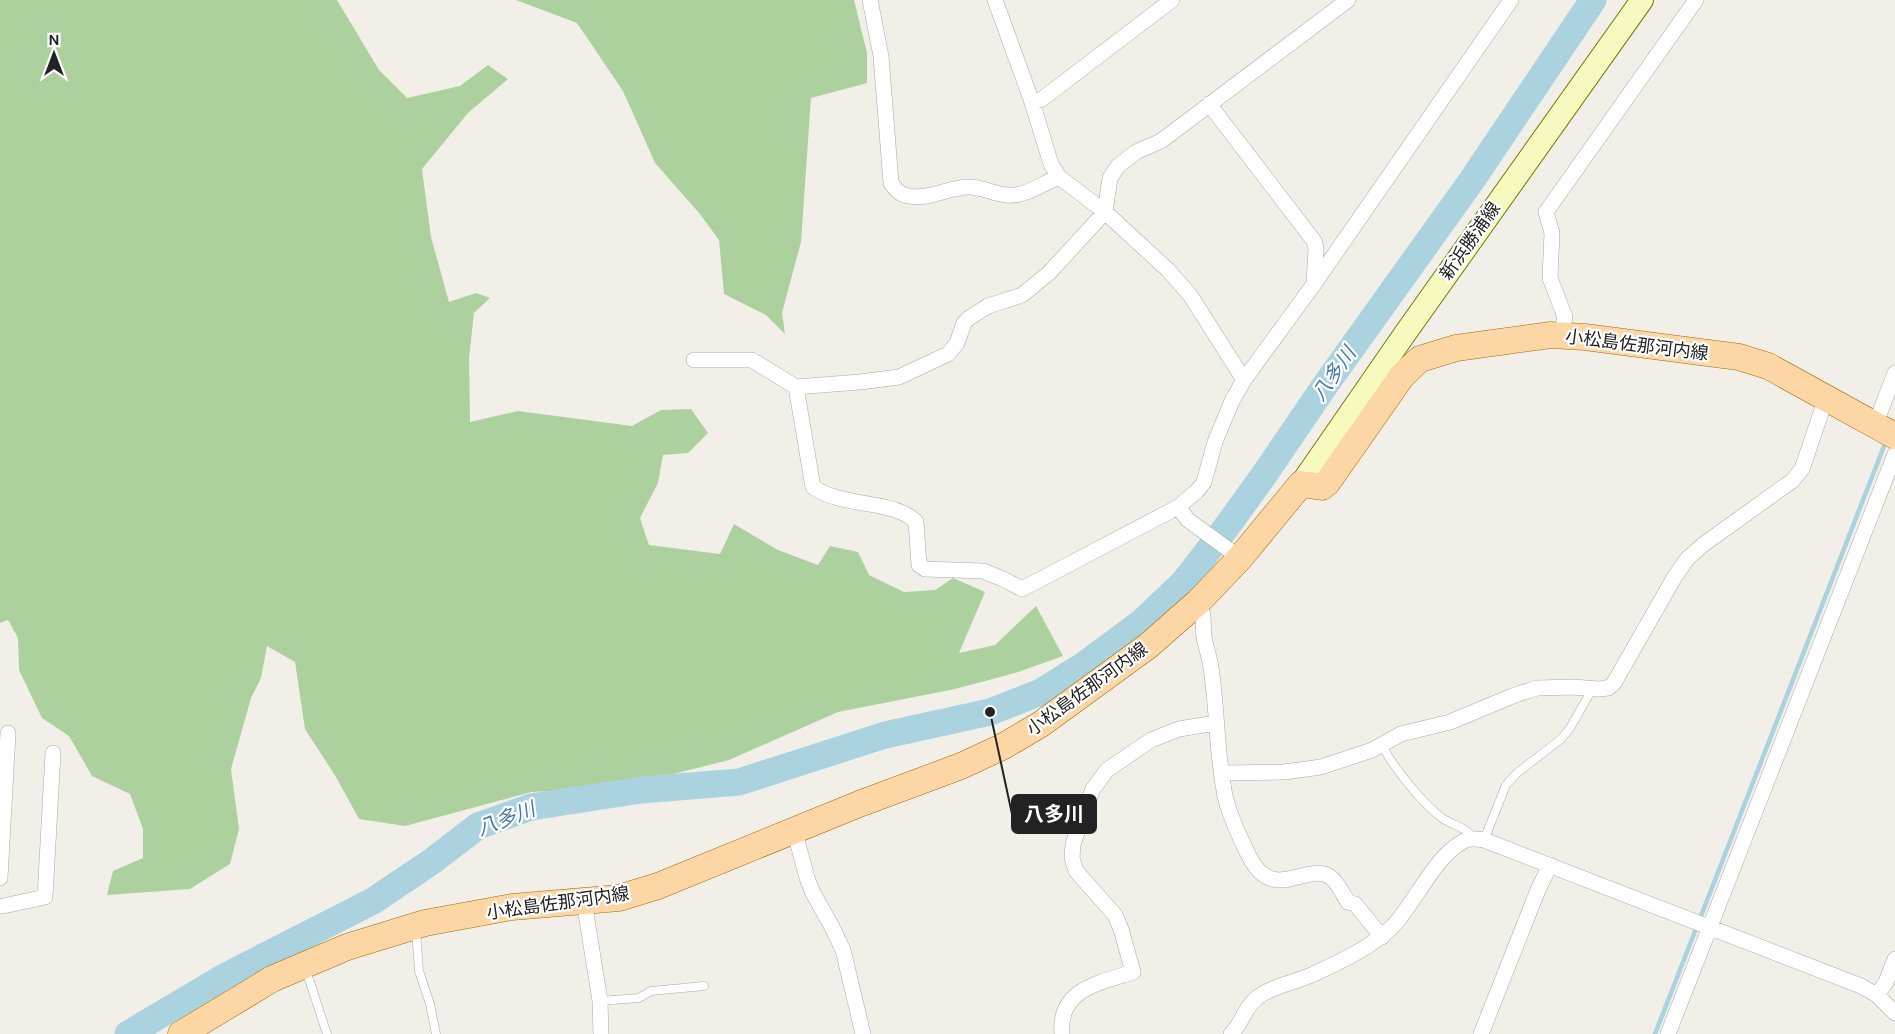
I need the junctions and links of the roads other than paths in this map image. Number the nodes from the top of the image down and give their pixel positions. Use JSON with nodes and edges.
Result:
{"nodes":[{"id":1,"x":870,"y":0,"type":"edge"},
{"id":2,"x":994,"y":0,"type":"edge"},
{"id":3,"x":1172,"y":0,"type":"edge"},
{"id":4,"x":1348,"y":0,"type":"edge"},
{"id":5,"x":1511,"y":0,"type":"edge"},
{"id":6,"x":1642,"y":0,"type":"edge"},
{"id":7,"x":1696,"y":0,"type":"edge"},
{"id":8,"x":1032,"y":102,"type":"junction"},
{"id":9,"x":1209,"y":105,"type":"junction"},
{"id":10,"x":1059,"y":177,"type":"junction"},
{"id":11,"x":1105,"y":212,"type":"junction"},
{"id":12,"x":1314,"y":284,"type":"junction"},
{"id":13,"x":1562,"y":335,"type":"junction"},
{"id":14,"x":694,"y":360,"type":"dead end"},
{"id":15,"x":1895,"y":373,"type":"edge"},
{"id":16,"x":1244,"y":380,"type":"junction"},
{"id":17,"x":796,"y":387,"type":"junction"},
{"id":18,"x":1826,"y":398,"type":"junction"},
{"id":19,"x":1884,"y":430,"type":"edge"},
{"id":20,"x":1895,"y":454,"type":"edge"},
{"id":21,"x":1301,"y":484,"type":"junction"},
{"id":22,"x":1178,"y":507,"type":"junction"},
{"id":23,"x":1237,"y":555,"type":"junction"},
{"id":24,"x":1198,"y":602,"type":"junction"},
{"id":25,"x":1592,"y":688,"type":"junction"},
{"id":26,"x":1216,"y":723,"type":"junction"},
{"id":27,"x":8,"y":733,"type":"dead end"},
{"id":28,"x":1382,"y":745,"type":"junction"},
{"id":29,"x":53,"y":753,"type":"dead end"},
{"id":30,"x":1222,"y":773,"type":"junction"},
{"id":31,"x":794,"y":829,"type":"junction"},
{"id":32,"x":1479,"y":839,"type":"junction"},
{"id":33,"x":1550,"y":865,"type":"junction"},
{"id":34,"x":0,"y":878,"type":"edge"},
{"id":35,"x":584,"y":901,"type":"junction"},
{"id":36,"x":1,"y":903,"type":"edge"},
{"id":37,"x":1702,"y":924,"type":"junction"},
{"id":38,"x":416,"y":926,"type":"junction"},
{"id":39,"x":1382,"y":937,"type":"junction"},
{"id":40,"x":1895,"y":959,"type":"edge"},
{"id":41,"x":304,"y":965,"type":"junction"},
{"id":42,"x":704,"y":986,"type":"dead end"},
{"id":43,"x":1877,"y":995,"type":"junction"},
{"id":44,"x":600,"y":1001,"type":"junction"},
{"id":45,"x":1895,"y":1013,"type":"edge"},
{"id":46,"x":181,"y":1034,"type":"edge"},
{"id":47,"x":327,"y":1034,"type":"edge"},
{"id":48,"x":436,"y":1034,"type":"edge"},
{"id":49,"x":601,"y":1034,"type":"edge"},
{"id":50,"x":863,"y":1034,"type":"edge"},
{"id":51,"x":1062,"y":1034,"type":"edge"},
{"id":52,"x":1231,"y":1034,"type":"edge"},
{"id":53,"x":1481,"y":1034,"type":"edge"},
{"id":54,"x":1668,"y":1034,"type":"edge"}],
"edges":[{"from":1,"to":10,"type":"street"},
{"from":2,"to":8,"type":"street"},
{"from":3,"to":8,"type":"street"},
{"from":4,"to":9,"type":"street"},
{"from":5,"to":12,"type":"street"},
{"from":6,"to":21,"type":"main road","name":"新浜勝浦線"},
{"from":7,"to":13,"type":"street"},
{"from":8,"to":10,"type":"street"},
{"from":9,"to":11,"type":"street"},
{"from":9,"to":12,"type":"street"},
{"from":10,"to":11,"type":"street"},
{"from":11,"to":16,"type":"street"},
{"from":11,"to":17,"type":"street"},
{"from":12,"to":16,"type":"street"},
{"from":13,"to":18,"type":"main road","name":"小松島佐那河内線"},
{"from":13,"to":21,"type":"main road","name":"小松島佐那河内線"},
{"from":14,"to":17,"type":"street"},
{"from":15,"to":19,"type":"street"},
{"from":16,"to":22,"type":"street"},
{"from":17,"to":22,"type":"street"},
{"from":18,"to":19,"type":"main road","name":"小松島佐那河内線"},
{"from":18,"to":25,"type":"street"},
{"from":20,"to":37,"type":"street"},
{"from":21,"to":23,"type":"main road","name":"小松島佐那河内線"},
{"from":22,"to":23,"type":"street"},
{"from":23,"to":24,"type":"main road","name":"小松島佐那河内線"},
{"from":24,"to":26,"type":"street"},
{"from":24,"to":31,"type":"main road","name":"小松島佐那河内線"},
{"from":25,"to":28,"type":"street"},
{"from":25,"to":32,"type":"lane"},
{"from":26,"to":30,"type":"street"},
{"from":26,"to":51,"type":"street"},
{"from":27,"to":34,"type":"street"},
{"from":28,"to":30,"type":"street"},
{"from":28,"to":32,"type":"lane"},
{"from":29,"to":36,"type":"street"},
{"from":30,"to":39,"type":"street"},
{"from":31,"to":35,"type":"main road","name":"小松島佐那河内線"},
{"from":31,"to":50,"type":"street"},
{"from":32,"to":33,"type":"street"},
{"from":32,"to":39,"type":"street"},
{"from":33,"to":37,"type":"street"},
{"from":33,"to":53,"type":"street"},
{"from":35,"to":38,"type":"main road","name":"小松島佐那河内線"},
{"from":35,"to":44,"type":"street"},
{"from":37,"to":43,"type":"street"},
{"from":37,"to":54,"type":"street"},
{"from":38,"to":41,"type":"main road","name":"小松島佐那河内線"},
{"from":38,"to":48,"type":"lane"},
{"from":39,"to":52,"type":"street"},
{"from":40,"to":43,"type":"street"},
{"from":41,"to":46,"type":"main road","name":"小松島佐那河内線"},
{"from":41,"to":47,"type":"lane"},
{"from":42,"to":44,"type":"lane"},
{"from":43,"to":45,"type":"street"},
{"from":44,"to":49,"type":"street"}]}
